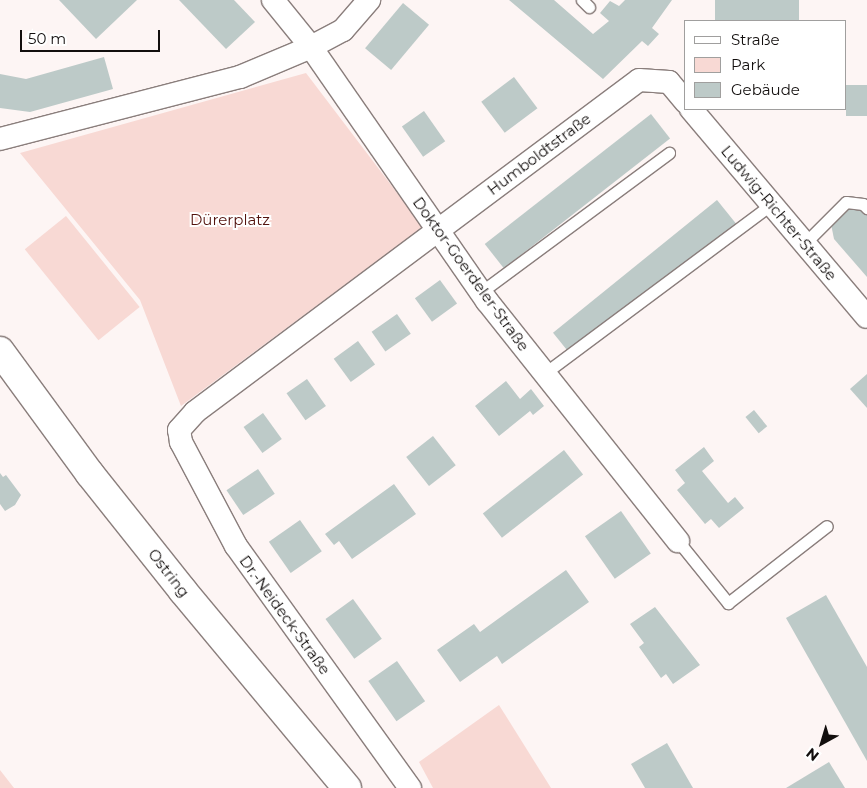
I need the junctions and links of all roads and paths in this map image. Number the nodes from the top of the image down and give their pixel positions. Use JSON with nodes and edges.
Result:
{"nodes":[{"id":1,"x":273,"y":0,"type":"edge"},
{"id":2,"x":369,"y":0,"type":"edge"},
{"id":3,"x":311,"y":47,"type":"junction"},
{"id":4,"x":684,"y":100,"type":"edge"},
{"id":5,"x":692,"y":110,"type":"edge"},
{"id":6,"x":0,"y":138,"type":"edge"},
{"id":7,"x":668,"y":153,"type":"dead end"},
{"id":8,"x":772,"y":204,"type":"junction"},
{"id":9,"x":867,"y":208,"type":"edge"},
{"id":10,"x":439,"y":229,"type":"junction"},
{"id":11,"x":805,"y":243,"type":"junction"},
{"id":12,"x":481,"y":292,"type":"junction"},
{"id":13,"x":867,"y":317,"type":"edge"},
{"id":14,"x":0,"y":351,"type":"edge"},
{"id":15,"x":545,"y":373,"type":"junction"},
{"id":16,"x":827,"y":526,"type":"dead end"},
{"id":17,"x":678,"y":541,"type":"joint"},
{"id":18,"x":347,"y":788,"type":"edge"},
{"id":19,"x":410,"y":788,"type":"edge"}],
"edges":[{"from":1,"to":3,"type":"street","name":"Doktor-Goerdeler-Straße"},
{"from":2,"to":3,"type":"street"},
{"from":3,"to":6,"type":"street"},
{"from":3,"to":10,"type":"street","name":"Doktor-Goerdeler-Straße"},
{"from":4,"to":10,"type":"street","name":"Humboldtstraße"},
{"from":5,"to":8,"type":"street","name":"Ludwig-Richter-Straße"},
{"from":7,"to":12,"type":"lane"},
{"from":8,"to":11,"type":"street","name":"Ludwig-Richter-Straße"},
{"from":8,"to":15,"type":"lane"},
{"from":9,"to":11,"type":"lane"},
{"from":10,"to":12,"type":"street","name":"Doktor-Goerdeler-Straße"},
{"from":10,"to":19,"type":"street","name":"Dr.-Neideck-Straße"},
{"from":11,"to":13,"type":"street","name":"Ludwig-Richter-Straße"},
{"from":12,"to":15,"type":"street","name":"Doktor-Goerdeler-Straße"},
{"from":14,"to":18,"type":"main road","name":"Ostring"},
{"from":15,"to":17,"type":"street","name":"Doktor-Goerdeler-Straße"},
{"from":16,"to":17,"type":"lane"}]}
